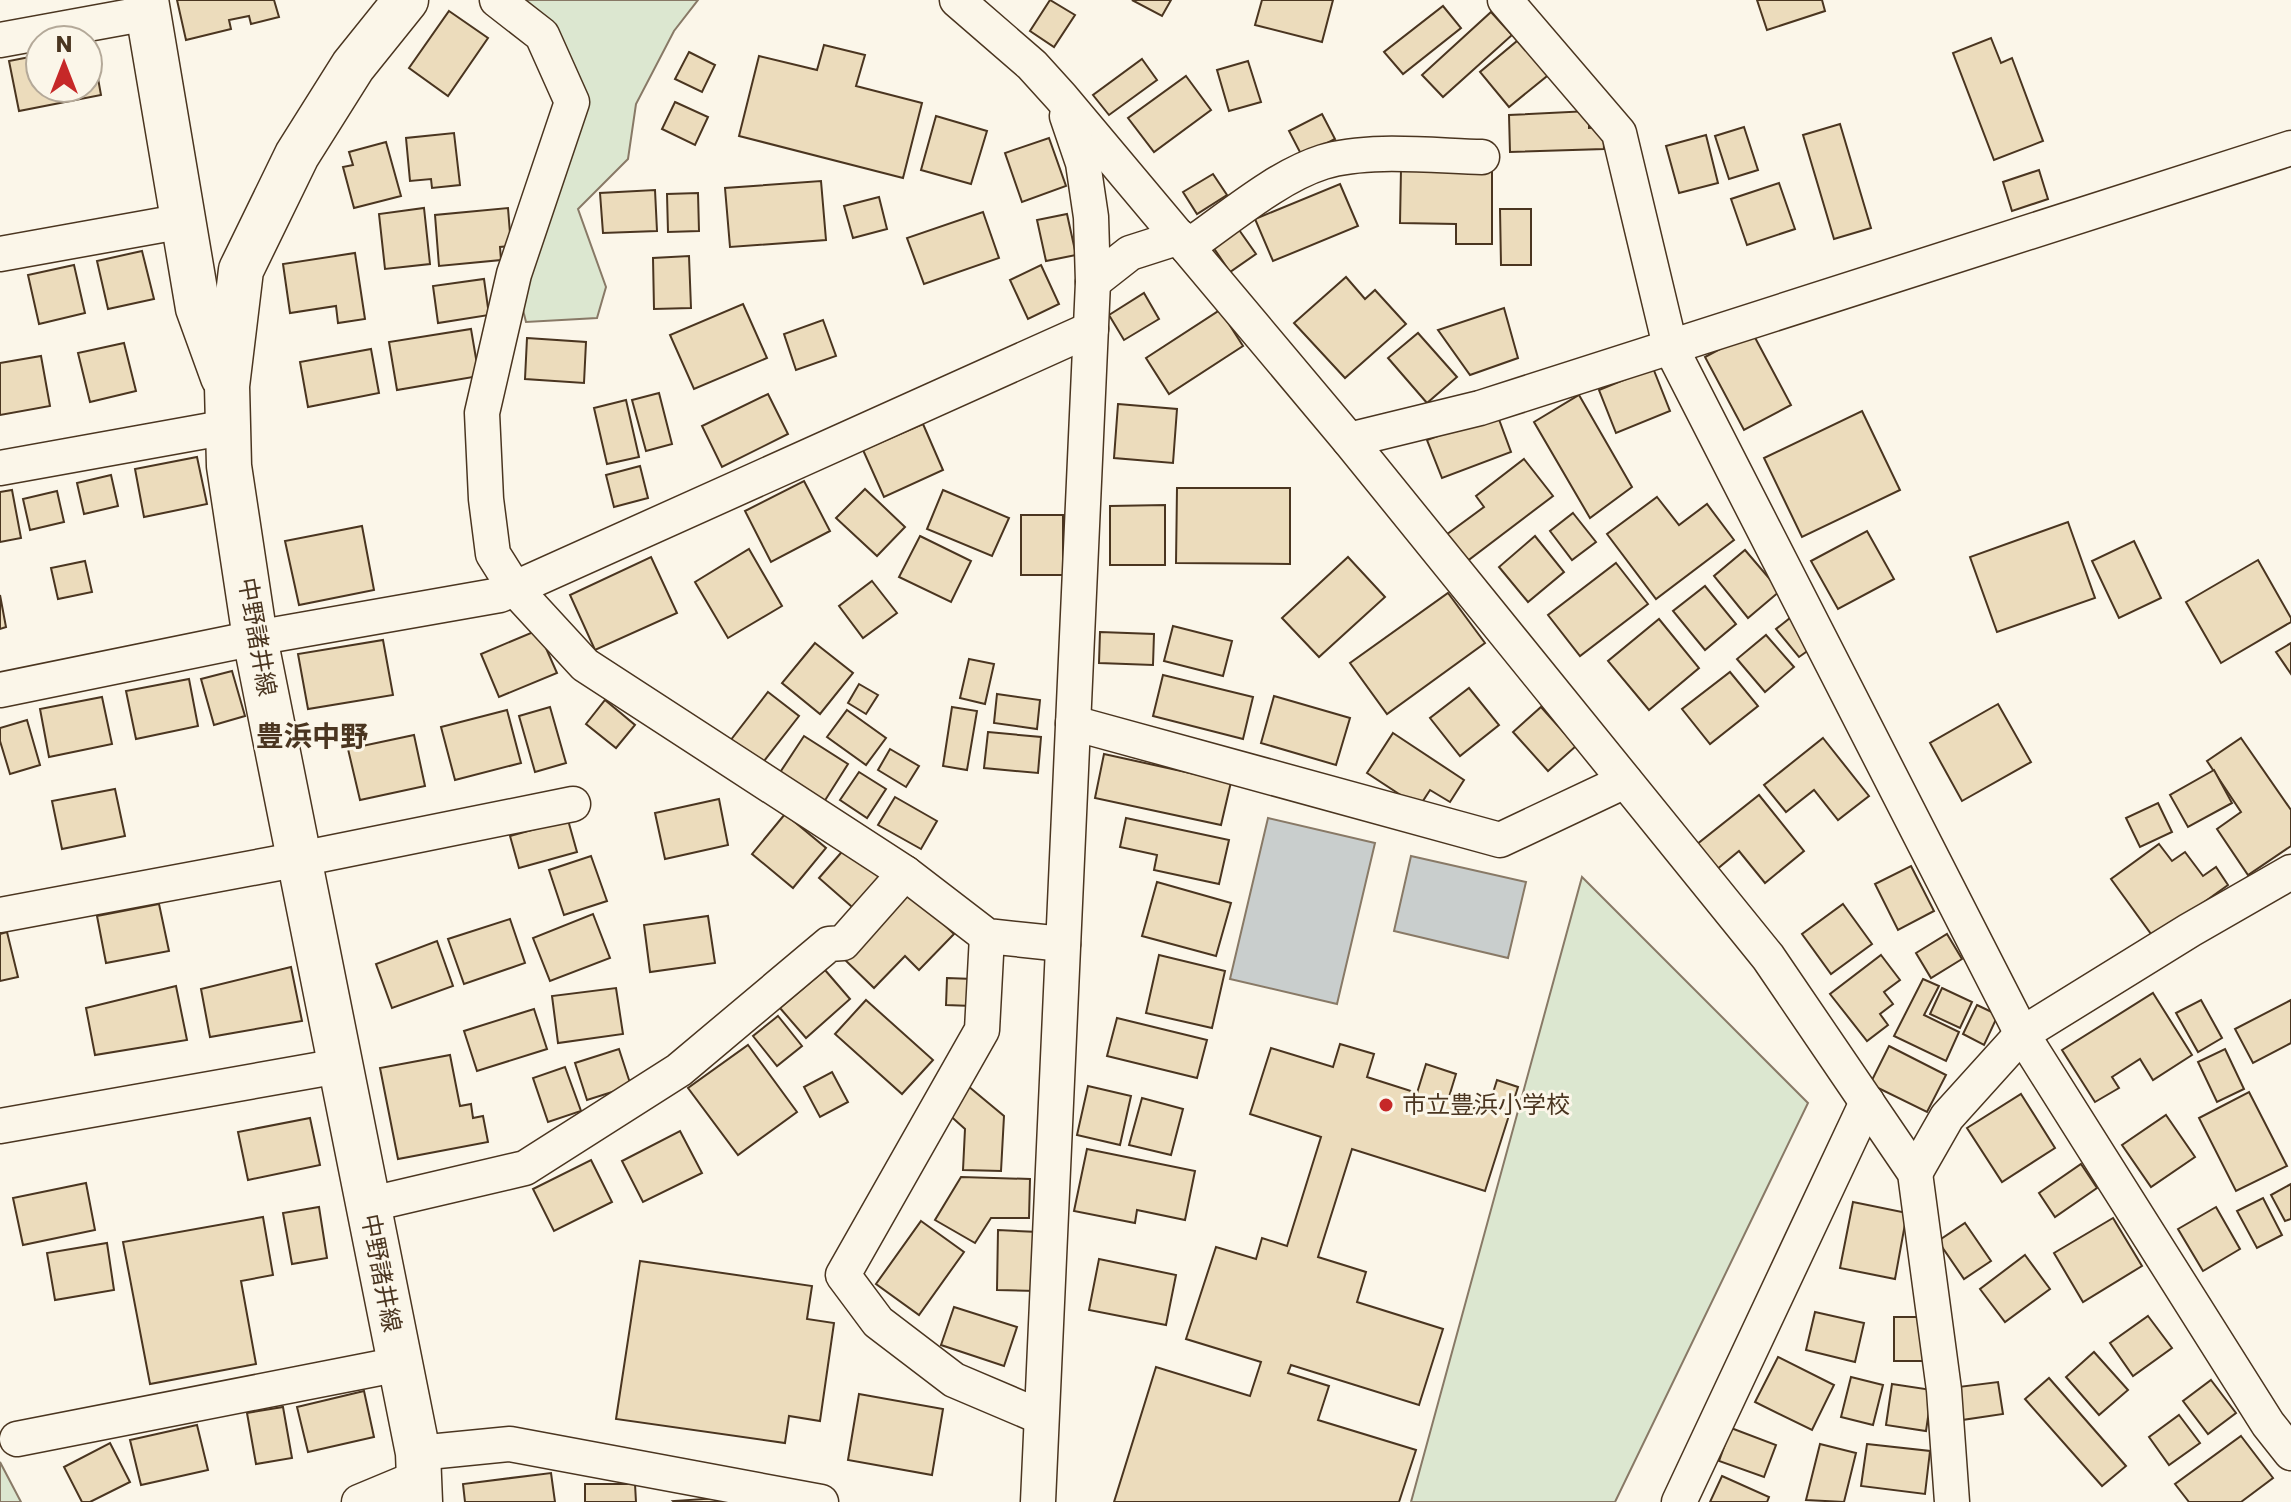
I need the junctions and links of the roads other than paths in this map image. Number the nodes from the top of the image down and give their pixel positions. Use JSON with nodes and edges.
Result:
{"nodes":[{"id":1,"x":406,"y":0,"type":"edge"},
{"id":2,"x":497,"y":0,"type":"edge"},
{"id":3,"x":957,"y":0,"type":"edge"},
{"id":4,"x":1505,"y":0,"type":"edge"},
{"id":5,"x":147,"y":6,"type":"edge"},
{"id":6,"x":0,"y":40,"type":"edge"},
{"id":7,"x":1061,"y":97,"type":"junction"},
{"id":8,"x":2291,"y":148,"type":"edge"},
{"id":9,"x":1482,"y":157,"type":"dead end"},
{"id":10,"x":184,"y":221,"type":"junction"},
{"id":11,"x":1184,"y":242,"type":"junction"},
{"id":12,"x":0,"y":254,"type":"edge"},
{"id":13,"x":1093,"y":282,"type":"junction"},
{"id":14,"x":1091,"y":329,"type":"junction"},
{"id":15,"x":1670,"y":346,"type":"junction"},
{"id":16,"x":227,"y":407,"type":"junction"},
{"id":17,"x":1349,"y":440,"type":"junction"},
{"id":18,"x":0,"y":468,"type":"edge"},
{"id":19,"x":515,"y":589,"type":"junction"},
{"id":20,"x":255,"y":638,"type":"junction"},
{"id":21,"x":0,"y":690,"type":"edge"},
{"id":22,"x":1073,"y":723,"type":"junction"},
{"id":23,"x":1625,"y":781,"type":"junction"},
{"id":24,"x":573,"y":804,"type":"dead end"},
{"id":25,"x":300,"y":859,"type":"junction"},
{"id":26,"x":2291,"y":872,"type":"edge"},
{"id":27,"x":905,"y":873,"type":"junction"},
{"id":28,"x":0,"y":915,"type":"edge"},
{"id":29,"x":987,"y":936,"type":"junction"},
{"id":30,"x":1063,"y":944,"type":"junction"},
{"id":31,"x":2022,"y":1034,"type":"junction"},
{"id":32,"x":339,"y":1066,"type":"junction"},
{"id":33,"x":1867,"y":1102,"type":"junction"},
{"id":34,"x":0,"y":1126,"type":"edge"},
{"id":35,"x":1915,"y":1173,"type":"junction"},
{"id":36,"x":367,"y":1205,"type":"junction"},
{"id":37,"x":400,"y":1364,"type":"junction"},
{"id":38,"x":1041,"y":1417,"type":"junction"},
{"id":39,"x":17,"y":1439,"type":"dead end"},
{"id":40,"x":2291,"y":1453,"type":"edge"},
{"id":41,"x":419,"y":1477,"type":"edge"},
{"id":42,"x":659,"y":1487,"type":"edge"},
{"id":43,"x":359,"y":1502,"type":"edge"},
{"id":44,"x":821,"y":1502,"type":"edge"},
{"id":45,"x":1038,"y":1502,"type":"edge"},
{"id":46,"x":1679,"y":1502,"type":"edge"},
{"id":47,"x":1952,"y":1502,"type":"edge"}],
"edges":[{"from":1,"to":16,"type":"main road","name":"中野諸井線"},
{"from":2,"to":19,"type":"street"},
{"from":3,"to":7,"type":"street"},
{"from":4,"to":15,"type":"street"},
{"from":5,"to":6,"type":"street"},
{"from":5,"to":10,"type":"main road"},
{"from":7,"to":11,"type":"street"},
{"from":7,"to":13,"type":"street"},
{"from":8,"to":15,"type":"street"},
{"from":9,"to":11,"type":"street"},
{"from":10,"to":12,"type":"street"},
{"from":10,"to":16,"type":"main road"},
{"from":11,"to":13,"type":"street"},
{"from":11,"to":17,"type":"street"},
{"from":13,"to":14,"type":"street"},
{"from":14,"to":19,"type":"street"},
{"from":14,"to":22,"type":"street"},
{"from":15,"to":17,"type":"street"},
{"from":15,"to":31,"type":"street"},
{"from":16,"to":18,"type":"street"},
{"from":16,"to":20,"type":"main road","name":"中野諸井線"},
{"from":17,"to":23,"type":"street"},
{"from":19,"to":20,"type":"street"},
{"from":19,"to":27,"type":"street"},
{"from":20,"to":21,"type":"street"},
{"from":20,"to":25,"type":"main road","name":"中野諸井線"},
{"from":22,"to":23,"type":"street"},
{"from":22,"to":30,"type":"street"},
{"from":23,"to":33,"type":"street"},
{"from":24,"to":25,"type":"street"},
{"from":25,"to":28,"type":"street"},
{"from":25,"to":32,"type":"main road","name":"中野諸井線"},
{"from":26,"to":31,"type":"street"},
{"from":27,"to":29,"type":"street"},
{"from":27,"to":36,"type":"street"},
{"from":29,"to":30,"type":"street"},
{"from":29,"to":38,"type":"street"},
{"from":30,"to":38,"type":"street"},
{"from":31,"to":35,"type":"street"},
{"from":31,"to":40,"type":"street"},
{"from":32,"to":34,"type":"street"},
{"from":32,"to":36,"type":"main road","name":"中野諸井線"},
{"from":33,"to":35,"type":"street"},
{"from":33,"to":46,"type":"street"},
{"from":35,"to":47,"type":"street"},
{"from":36,"to":37,"type":"main road","name":"中野諸井線"},
{"from":37,"to":39,"type":"street"},
{"from":37,"to":41,"type":"main road","name":"中野諸井線"},
{"from":38,"to":45,"type":"street"},
{"from":41,"to":42,"type":"street"},
{"from":41,"to":43,"type":"street"},
{"from":42,"to":44,"type":"street"}]}
